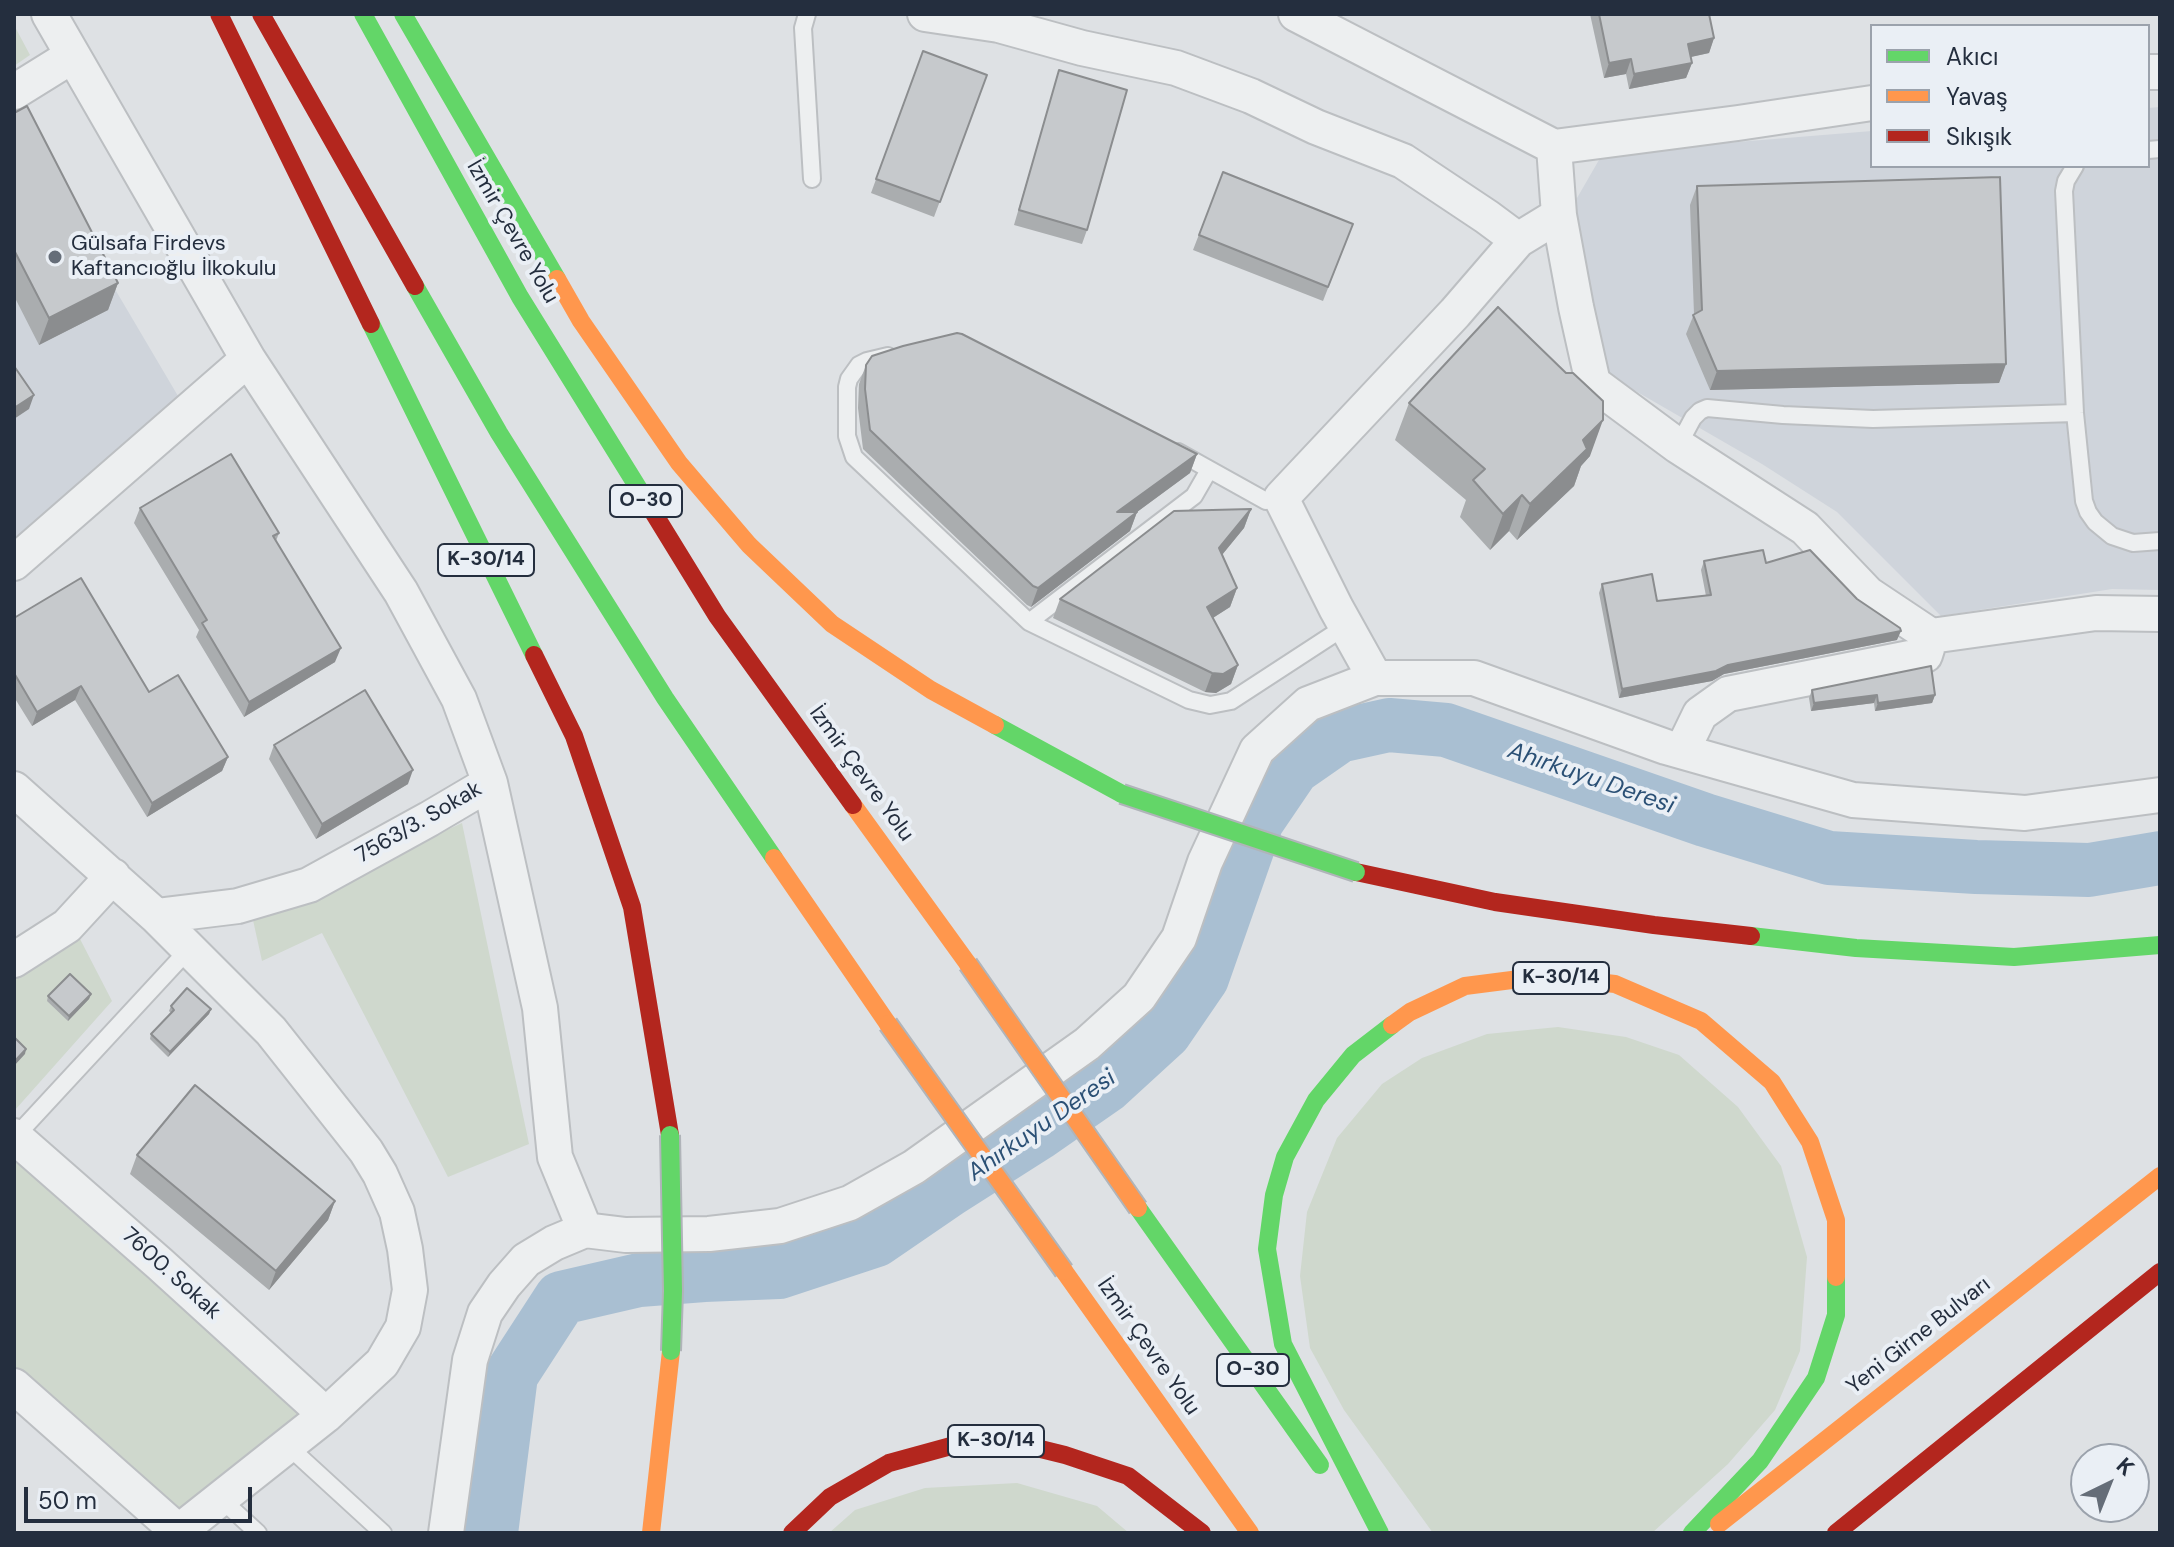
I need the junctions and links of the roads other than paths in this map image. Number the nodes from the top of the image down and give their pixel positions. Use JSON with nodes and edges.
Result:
{"nodes":[{"id":1,"x":49,"y":14,"type":"edge"},
{"id":2,"x":219,"y":14,"type":"edge"},
{"id":3,"x":261,"y":14,"type":"edge"},
{"id":4,"x":363,"y":14,"type":"edge"},
{"id":5,"x":403,"y":14,"type":"edge"},
{"id":6,"x":807,"y":14,"type":"edge"},
{"id":7,"x":925,"y":14,"type":"edge"},
{"id":8,"x":1296,"y":14,"type":"edge"},
{"id":9,"x":72,"y":56,"type":"junction"},
{"id":10,"x":14,"y":92,"type":"edge"},
{"id":11,"x":1870,"y":103,"type":"edge"},
{"id":12,"x":1554,"y":147,"type":"junction"},
{"id":13,"x":2074,"y":168,"type":"edge"},
{"id":14,"x":812,"y":179,"type":"dead end"},
{"id":15,"x":1559,"y":215,"type":"junction"},
{"id":16,"x":1518,"y":240,"type":"junction"},
{"id":17,"x":905,"y":352,"type":"edge"},
{"id":18,"x":248,"y":359,"type":"junction"},
{"id":19,"x":2075,"y":413,"type":"junction"},
{"id":20,"x":1678,"y":446,"type":"junction"},
{"id":21,"x":1169,"y":447,"type":"edge"},
{"id":22,"x":1209,"y":470,"type":"junction"},
{"id":23,"x":1281,"y":498,"type":"junction"},
{"id":24,"x":2160,"y":541,"type":"edge"},
{"id":25,"x":14,"y":563,"type":"edge"},
{"id":26,"x":2160,"y":614,"type":"edge"},
{"id":27,"x":1029,"y":622,"type":"junction"},
{"id":28,"x":1346,"y":626,"type":"junction"},
{"id":29,"x":1931,"y":636,"type":"junction"},
{"id":30,"x":1375,"y":678,"type":"junction"},
{"id":31,"x":1682,"y":751,"type":"junction"},
{"id":32,"x":490,"y":783,"type":"junction"},
{"id":33,"x":14,"y":789,"type":"edge"},
{"id":34,"x":2160,"y":795,"type":"edge"},
{"id":35,"x":113,"y":876,"type":"junction"},
{"id":36,"x":156,"y":916,"type":"junction"},
{"id":37,"x":2160,"y":945,"type":"edge"},
{"id":38,"x":189,"y":949,"type":"junction"},
{"id":39,"x":14,"y":960,"type":"edge"},
{"id":40,"x":15,"y":1137,"type":"edge"},
{"id":41,"x":2160,"y":1176,"type":"edge"},
{"id":42,"x":585,"y":1230,"type":"junction"},
{"id":43,"x":2160,"y":1272,"type":"edge"},
{"id":44,"x":14,"y":1386,"type":"edge"},
{"id":45,"x":326,"y":1415,"type":"junction"},
{"id":46,"x":288,"y":1446,"type":"junction"},
{"id":47,"x":1326,"y":1475,"type":"dead end"},
{"id":48,"x":1342,"y":1498,"type":"dead end"},
{"id":49,"x":221,"y":1499,"type":"junction"},
{"id":50,"x":179,"y":1533,"type":"edge"},
{"id":51,"x":258,"y":1533,"type":"edge"},
{"id":52,"x":383,"y":1533,"type":"edge"},
{"id":53,"x":446,"y":1533,"type":"edge"},
{"id":54,"x":651,"y":1533,"type":"edge"},
{"id":55,"x":792,"y":1533,"type":"edge"},
{"id":56,"x":1202,"y":1533,"type":"edge"},
{"id":57,"x":1250,"y":1533,"type":"edge"},
{"id":58,"x":1367,"y":1533,"type":"edge"},
{"id":59,"x":1380,"y":1533,"type":"edge"},
{"id":60,"x":1692,"y":1533,"type":"edge"},
{"id":61,"x":1708,"y":1533,"type":"edge"},
{"id":62,"x":1836,"y":1533,"type":"edge"}],
"edges":[{"from":1,"to":9,"type":"street","name":"7563/3. Sokak"},
{"from":2,"to":54,"type":"main road","number":"K-30/14","bridge":true},
{"from":3,"to":57,"type":"main road","name":"İzmir Çevre Yolu","bridge":true},
{"from":4,"to":47,"type":"main road","name":"İzmir Çevre Yolu","number":"O-30","bridge":true},
{"from":5,"to":37,"type":"main road","bridge":true},
{"from":6,"to":14,"type":"lane"},
{"from":7,"to":16,"type":"street"},
{"from":8,"to":12,"type":"street"},
{"from":9,"to":10,"type":"street"},
{"from":9,"to":18,"type":"street","name":"7563/3. Sokak"},
{"from":11,"to":12,"type":"street"},
{"from":12,"to":15,"type":"street"},
{"from":13,"to":19,"type":"lane"},
{"from":15,"to":16,"type":"street"},
{"from":15,"to":20,"type":"street"},
{"from":16,"to":23,"type":"street"},
{"from":17,"to":27,"type":"lane"},
{"from":18,"to":25,"type":"street"},
{"from":18,"to":32,"type":"street","name":"7563/3. Sokak"},
{"from":19,"to":20,"type":"lane"},
{"from":19,"to":24,"type":"lane"},
{"from":20,"to":29,"type":"street"},
{"from":21,"to":22,"type":"lane"},
{"from":22,"to":23,"type":"lane"},
{"from":22,"to":27,"type":"lane"},
{"from":23,"to":28,"type":"street"},
{"from":26,"to":29,"type":"street"},
{"from":27,"to":28,"type":"lane"},
{"from":28,"to":30,"type":"street"},
{"from":29,"to":31,"type":"street"},
{"from":30,"to":31,"type":"street"},
{"from":30,"to":42,"type":"street"},
{"from":31,"to":34,"type":"street"},
{"from":32,"to":36,"type":"street","name":"7563/3. Sokak"},
{"from":32,"to":42,"type":"street"},
{"from":33,"to":35,"type":"street"},
{"from":35,"to":36,"type":"street"},
{"from":35,"to":39,"type":"street"},
{"from":36,"to":38,"type":"street"},
{"from":38,"to":40,"type":"lane"},
{"from":38,"to":45,"type":"street"},
{"from":40,"to":45,"type":"street","name":"7600. Sokak"},
{"from":41,"to":61,"type":"main road","name":"Yeni Girne Bulvarı"},
{"from":42,"to":53,"type":"street"},
{"from":43,"to":62,"type":"main road"},
{"from":44,"to":50,"type":"street"},
{"from":45,"to":46,"type":"street"},
{"from":46,"to":49,"type":"street"},
{"from":46,"to":52,"type":"lane"},
{"from":48,"to":58,"type":"main road"},
{"from":49,"to":50,"type":"street"},
{"from":49,"to":51,"type":"lane"},
{"from":55,"to":56,"type":"main road","number":"K-30/14"},
{"from":59,"to":60,"type":"main road","number":"K-30/14"}]}
